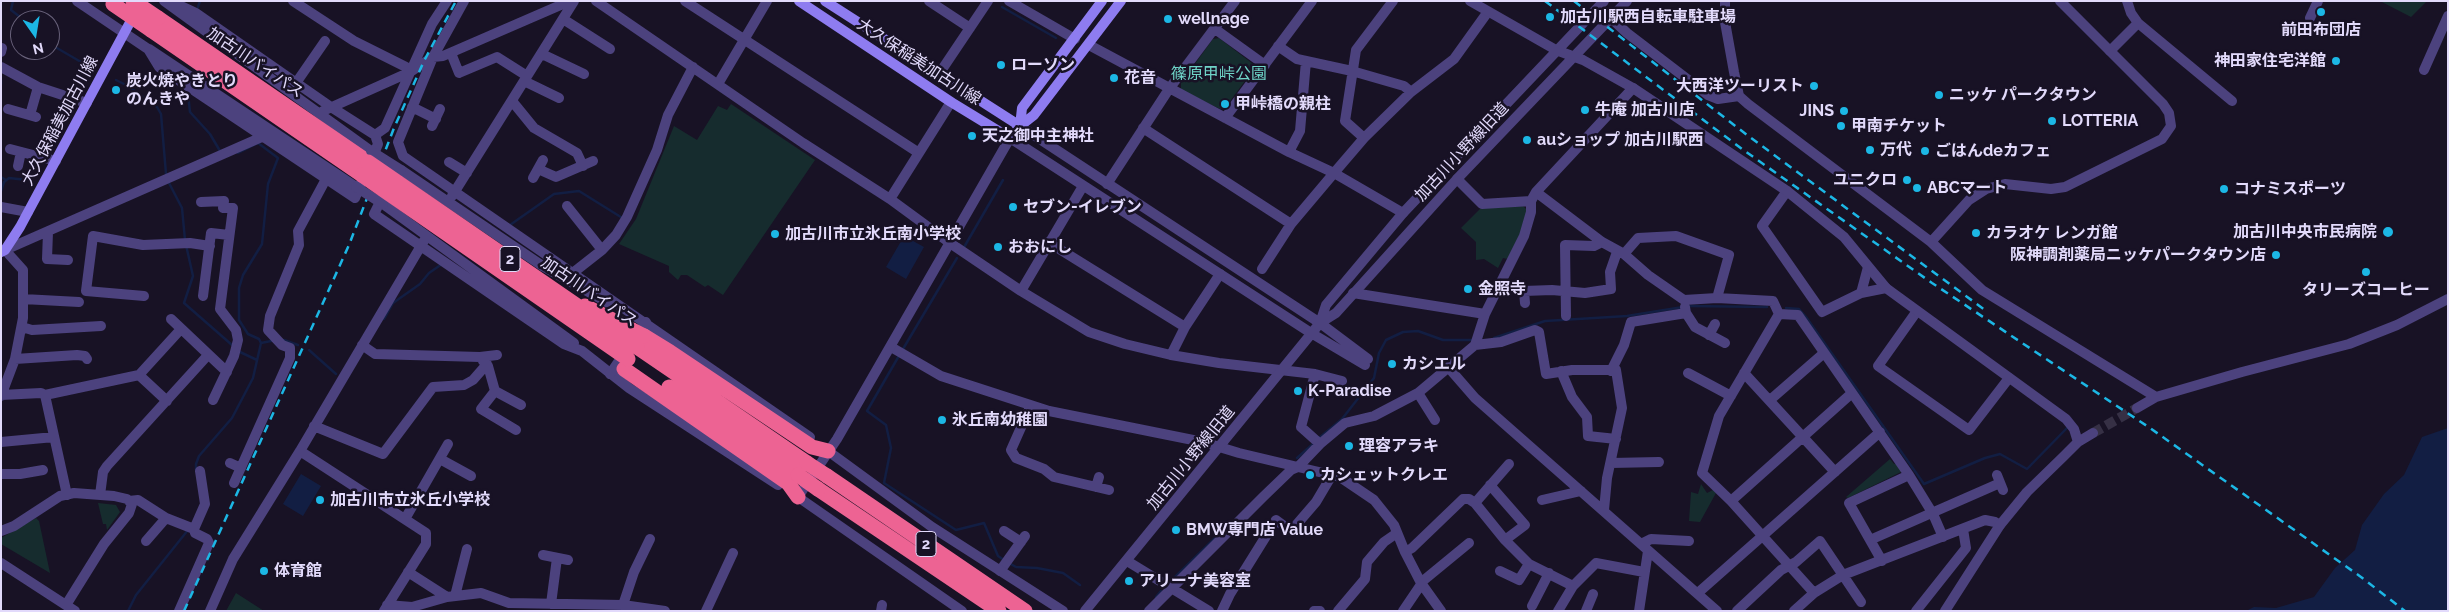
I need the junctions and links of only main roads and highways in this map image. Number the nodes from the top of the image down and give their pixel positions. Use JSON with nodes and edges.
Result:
{"nodes":[{"id":1,"x":134,"y":1,"type":"edge"},
{"id":2,"x":142,"y":1,"type":"edge"},
{"id":3,"x":799,"y":1,"type":"edge"},
{"id":4,"x":825,"y":1,"type":"edge"},
{"id":5,"x":1102,"y":1,"type":"edge"},
{"id":6,"x":1121,"y":1,"type":"edge"},
{"id":7,"x":111,"y":3,"type":"edge"},
{"id":8,"x":839,"y":5,"type":"edge"},
{"id":9,"x":154,"y":24,"type":"junction"},
{"id":10,"x":1020,"y":126,"type":"junction"},
{"id":11,"x":364,"y":169,"type":"junction"},
{"id":12,"x":2,"y":253,"type":"edge"},
{"id":13,"x":642,"y":335,"type":"junction"},
{"id":14,"x":621,"y":367,"type":"junction"},
{"id":15,"x":828,"y":451,"type":"road end"},
{"id":16,"x":803,"y":469,"type":"junction"},
{"id":17,"x":823,"y":482,"type":"junction"},
{"id":18,"x":798,"y":498,"type":"road end"},
{"id":19,"x":999,"y":611,"type":"edge"},
{"id":20,"x":1025,"y":611,"type":"edge"}],
"edges":[{"from":1,"to":9,"type":"highway","name":"加古川バイパス","number":"2","bridge":true},
{"from":2,"to":12,"type":"main road","name":"大久保稲美加古川線"},
{"from":3,"to":10,"type":"main road","name":"大久保稲美加古川線"},
{"from":4,"to":8,"type":"main road","name":"大久保稲美加古川線"},
{"from":5,"to":10,"type":"main road"},
{"from":6,"to":10,"type":"main road"},
{"from":7,"to":9,"type":"highway","name":"加古川バイパス","number":"2","bridge":true},
{"from":8,"to":10,"type":"main road","name":"大久保稲美加古川線"},
{"from":9,"to":11,"type":"highway","name":"加古川バイパス","number":"2"},
{"from":11,"to":13,"type":"highway","name":"加古川バイパス","number":"2","bridge":true},
{"from":11,"to":14,"type":"highway","name":"加古川バイパス","number":"2","bridge":true},
{"from":13,"to":15,"type":"highway"},
{"from":13,"to":16,"type":"highway","name":"加古川バイパス","number":"2"},
{"from":14,"to":16,"type":"highway","name":"加古川バイパス","number":"2"},
{"from":14,"to":18,"type":"highway"},
{"from":16,"to":17,"type":"highway","name":"加古川バイパス","number":"2","bridge":true},
{"from":17,"to":19,"type":"highway","name":"加古川バイパス","number":"2"},
{"from":17,"to":20,"type":"highway","name":"加古川バイパス","number":"2"}]}
